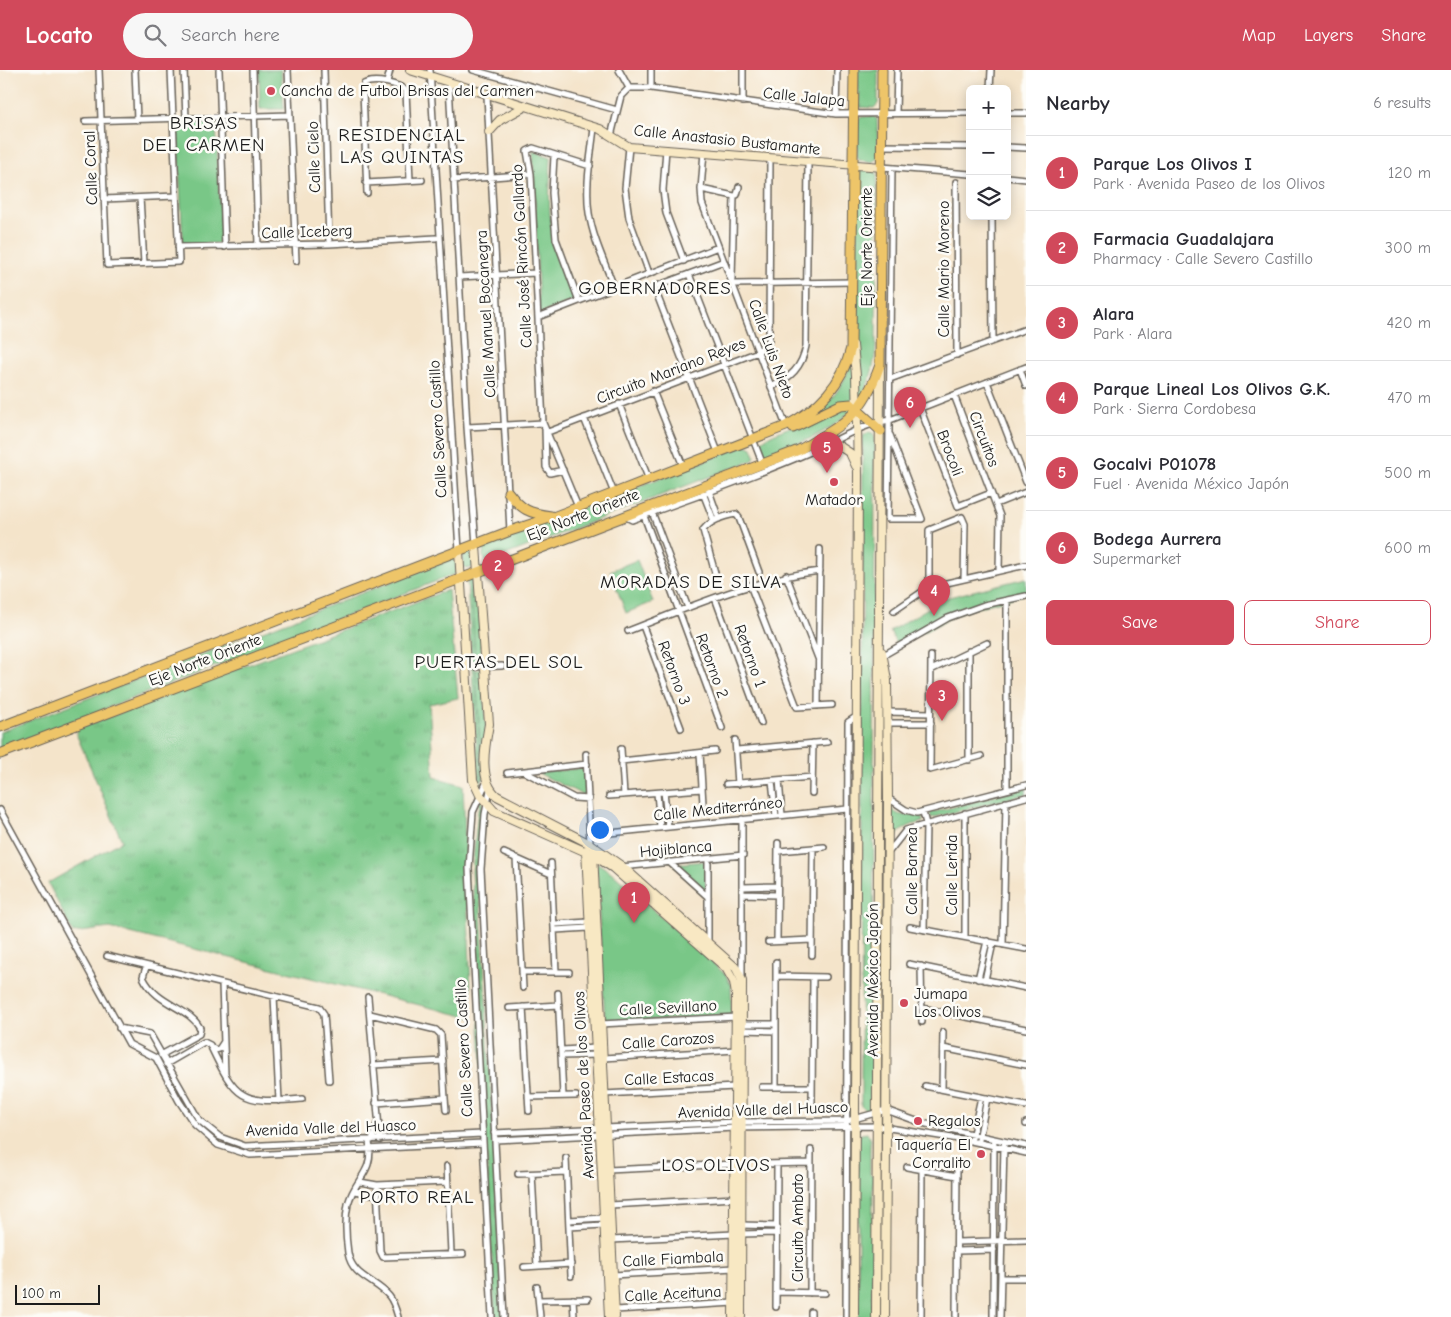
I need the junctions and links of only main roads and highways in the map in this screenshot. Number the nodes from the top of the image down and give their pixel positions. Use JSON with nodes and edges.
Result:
{"nodes":[{"id":1,"x":854,"y":70,"type":"edge"},
{"id":2,"x":882,"y":70,"type":"edge"},
{"id":3,"x":858,"y":408,"type":"junction"},
{"id":4,"x":786,"y":426,"type":"junction"},
{"id":5,"x":885,"y":433,"type":"road end"},
{"id":6,"x":812,"y":442,"type":"junction"},
{"id":7,"x":808,"y":453,"type":"road end"},
{"id":8,"x":739,"y":472,"type":"junction"},
{"id":9,"x":733,"y":482,"type":"road end"},
{"id":10,"x":508,"y":492,"type":"road end"},
{"id":11,"x":554,"y":517,"type":"junction"},
{"id":12,"x":0,"y":727,"type":"edge"},
{"id":13,"x":0,"y":754,"type":"edge"}],
"edges":[{"from":1,"to":4,"type":"main road","name":"Eje Norte Oriente"},
{"from":2,"to":3,"type":"main road","name":"Eje Norte Oriente"},
{"from":3,"to":4,"type":"main road"},
{"from":3,"to":5,"type":"main road"},
{"from":3,"to":6,"type":"main road","name":"Eje Norte Oriente"},
{"from":4,"to":11,"type":"main road","name":"Eje Norte Oriente"},
{"from":6,"to":7,"type":"main road"},
{"from":6,"to":8,"type":"main road","name":"Eje Norte Oriente"},
{"from":8,"to":9,"type":"main road"},
{"from":8,"to":13,"type":"main road","name":"Eje Norte Oriente"},
{"from":10,"to":11,"type":"main road"},
{"from":11,"to":12,"type":"main road","name":"Eje Norte Oriente"}]}
